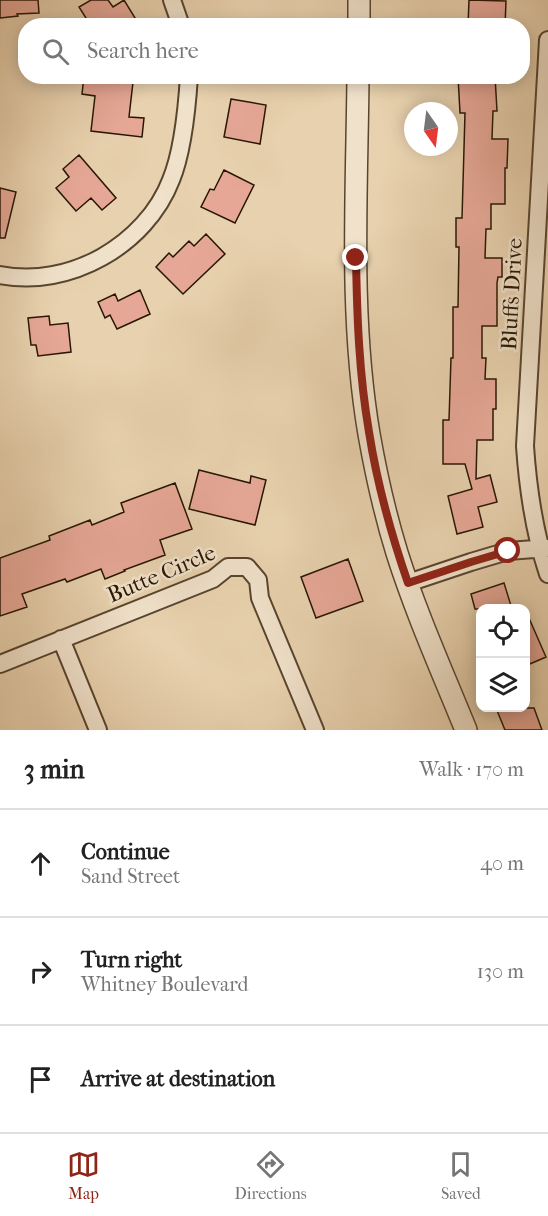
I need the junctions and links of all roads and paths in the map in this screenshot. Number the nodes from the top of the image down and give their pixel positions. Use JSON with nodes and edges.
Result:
{"nodes":[{"id":1,"x":172,"y":0,"type":"edge"},
{"id":2,"x":359,"y":0,"type":"edge"},
{"id":3,"x":179,"y":18,"type":"edge"},
{"id":4,"x":359,"y":18,"type":"edge"},
{"id":5,"x":548,"y":40,"type":"edge"},
{"id":6,"x":189,"y":84,"type":"edge"},
{"id":7,"x":358,"y":84,"type":"edge"},
{"id":8,"x":0,"y":275,"type":"edge"},
{"id":9,"x":544,"y":548,"type":"edge"},
{"id":10,"x":548,"y":574,"type":"edge"},
{"id":11,"x":408,"y":583,"type":"junction"},
{"id":12,"x":61,"y":639,"type":"junction"},
{"id":13,"x":0,"y":664,"type":"edge"},
{"id":14,"x":98,"y":730,"type":"edge"},
{"id":15,"x":315,"y":730,"type":"edge"},
{"id":16,"x":466,"y":730,"type":"edge"}],
"edges":[{"from":1,"to":3,"type":"street"},
{"from":2,"to":4,"type":"street"},
{"from":5,"to":9,"type":"street","name":"Bluffs Drive"},
{"from":6,"to":8,"type":"street"},
{"from":7,"to":11,"type":"street"},
{"from":9,"to":10,"type":"street","name":"Bluffs Drive"},
{"from":9,"to":11,"type":"street"},
{"from":11,"to":16,"type":"street"},
{"from":12,"to":13,"type":"street","name":"Butte Circle"},
{"from":12,"to":14,"type":"street"},
{"from":12,"to":15,"type":"street","name":"Butte Circle"}]}
